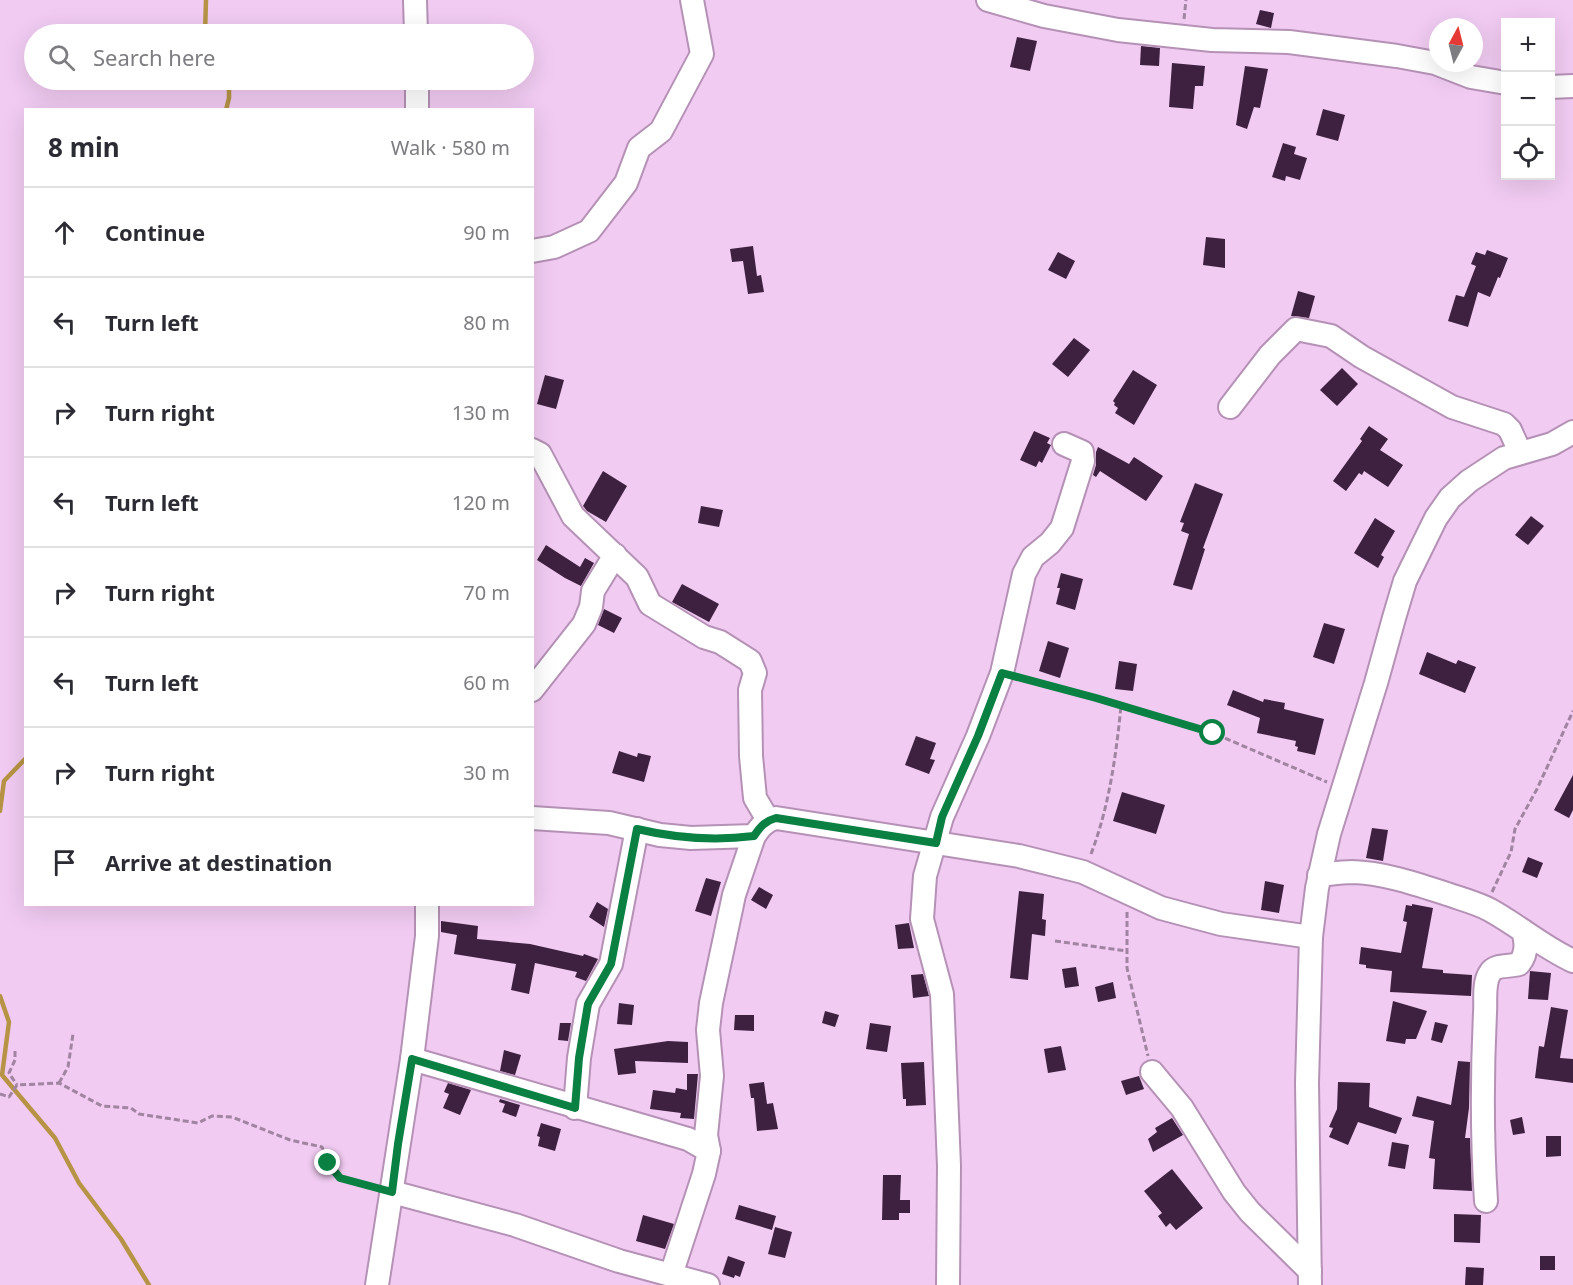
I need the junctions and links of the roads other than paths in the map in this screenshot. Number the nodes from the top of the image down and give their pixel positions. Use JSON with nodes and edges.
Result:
{"nodes":[{"id":1,"x":415,"y":0,"type":"edge"},
{"id":2,"x":692,"y":0,"type":"edge"},
{"id":3,"x":988,"y":0,"type":"edge"},
{"id":4,"x":416,"y":24,"type":"edge"},
{"id":5,"x":1501,"y":82,"type":"edge"},
{"id":6,"x":1573,"y":86,"type":"edge"},
{"id":7,"x":1555,"y":87,"type":"edge"},
{"id":8,"x":417,"y":90,"type":"edge"},
{"id":9,"x":417,"y":108,"type":"edge"},
{"id":10,"x":534,"y":251,"type":"edge"},
{"id":11,"x":1230,"y":406,"type":"dead end"},
{"id":12,"x":1573,"y":432,"type":"edge"},
{"id":13,"x":1064,"y":444,"type":"dead end"},
{"id":14,"x":534,"y":451,"type":"edge"},
{"id":15,"x":1520,"y":452,"type":"junction"},
{"id":16,"x":615,"y":555,"type":"junction"},
{"id":17,"x":534,"y":687,"type":"edge"},
{"id":18,"x":534,"y":818,"type":"edge"},
{"id":19,"x":761,"y":828,"type":"junction"},
{"id":20,"x":637,"y":829,"type":"junction"},
{"id":21,"x":936,"y":843,"type":"junction"},
{"id":22,"x":1319,"y":875,"type":"junction"},
{"id":23,"x":427,"y":906,"type":"edge"},
{"id":24,"x":1523,"y":931,"type":"junction"},
{"id":25,"x":1311,"y":937,"type":"junction"},
{"id":26,"x":1573,"y":961,"type":"edge"},
{"id":27,"x":412,"y":1059,"type":"junction"},
{"id":28,"x":1152,"y":1072,"type":"road end"},
{"id":29,"x":575,"y":1108,"type":"junction"},
{"id":30,"x":709,"y":1151,"type":"junction"},
{"id":31,"x":392,"y":1192,"type":"junction"},
{"id":32,"x":1486,"y":1201,"type":"dead end"},
{"id":33,"x":671,"y":1275,"type":"junction"},
{"id":34,"x":1310,"y":1278,"type":"edge"},
{"id":35,"x":377,"y":1285,"type":"edge"},
{"id":36,"x":708,"y":1285,"type":"edge"},
{"id":37,"x":948,"y":1285,"type":"edge"}],
"edges":[{"from":1,"to":4,"type":"street"},
{"from":2,"to":10,"type":"street"},
{"from":3,"to":5,"type":"street"},
{"from":6,"to":7,"type":"street"},
{"from":8,"to":9,"type":"street"},
{"from":11,"to":15,"type":"street"},
{"from":12,"to":15,"type":"street"},
{"from":13,"to":21,"type":"street"},
{"from":14,"to":16,"type":"street"},
{"from":15,"to":22,"type":"street"},
{"from":16,"to":17,"type":"street"},
{"from":16,"to":19,"type":"street"},
{"from":18,"to":20,"type":"street"},
{"from":19,"to":20,"type":"street"},
{"from":19,"to":21,"type":"street"},
{"from":19,"to":30,"type":"street"},
{"from":20,"to":29,"type":"street"},
{"from":21,"to":25,"type":"street"},
{"from":21,"to":37,"type":"street"},
{"from":22,"to":24,"type":"street"},
{"from":22,"to":25,"type":"street"},
{"from":23,"to":27,"type":"street"},
{"from":24,"to":26,"type":"street"},
{"from":24,"to":32,"type":"street"},
{"from":25,"to":34,"type":"street"},
{"from":27,"to":29,"type":"street"},
{"from":27,"to":31,"type":"street"},
{"from":28,"to":34,"type":"street"},
{"from":29,"to":30,"type":"street"},
{"from":30,"to":33,"type":"street"},
{"from":31,"to":33,"type":"street"},
{"from":31,"to":35,"type":"street"},
{"from":33,"to":36,"type":"street"}]}
